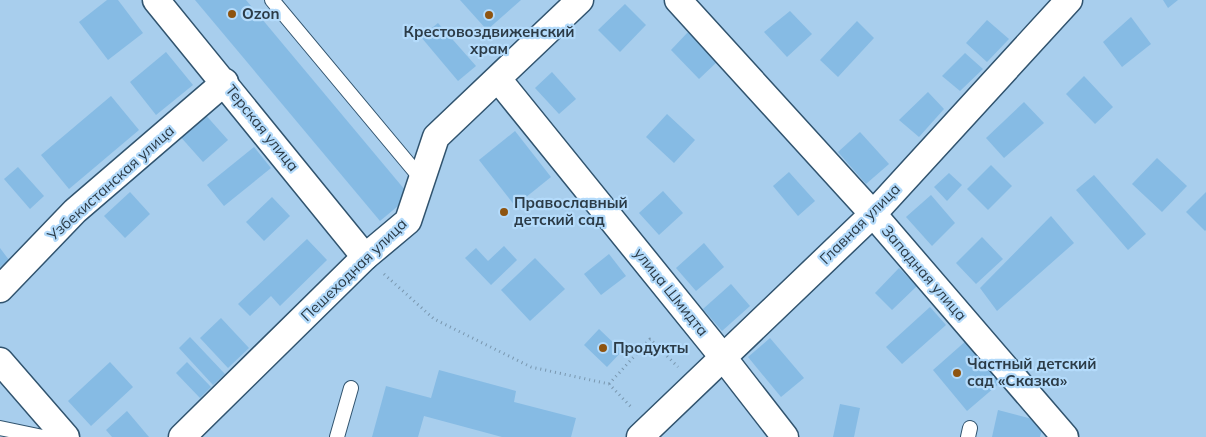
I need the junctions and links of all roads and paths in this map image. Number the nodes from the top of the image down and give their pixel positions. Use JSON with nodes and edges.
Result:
{"nodes":[{"id":1,"x":156,"y":0,"type":"edge"},
{"id":2,"x":272,"y":0,"type":"edge"},
{"id":3,"x":580,"y":0,"type":"edge"},
{"id":4,"x":678,"y":0,"type":"edge"},
{"id":5,"x":1069,"y":0,"type":"edge"},
{"id":6,"x":498,"y":79,"type":"junction"},
{"id":7,"x":225,"y":82,"type":"junction"},
{"id":8,"x":423,"y":181,"type":"junction"},
{"id":9,"x":873,"y":214,"type":"junction"},
{"id":10,"x":366,"y":257,"type":"junction"},
{"id":11,"x":0,"y":289,"type":"edge"},
{"id":12,"x":722,"y":356,"type":"junction"},
{"id":13,"x":0,"y":361,"type":"edge"},
{"id":14,"x":684,"y":374,"type":"dead end"},
{"id":15,"x":609,"y":384,"type":"junction"},
{"id":16,"x":351,"y":388,"type":"dead end"},
{"id":17,"x":634,"y":410,"type":"dead end"},
{"id":18,"x":0,"y":428,"type":"edge"},
{"id":19,"x":1064,"y":436,"type":"edge"},
{"id":20,"x":43,"y":437,"type":"edge"},
{"id":21,"x":66,"y":437,"type":"edge"},
{"id":22,"x":182,"y":437,"type":"edge"},
{"id":23,"x":337,"y":437,"type":"edge"},
{"id":24,"x":640,"y":437,"type":"edge"},
{"id":25,"x":785,"y":437,"type":"edge"}],
"edges":[{"from":1,"to":7,"type":"street","name":"Терская улица"},
{"from":2,"to":8,"type":"lane"},
{"from":3,"to":6,"type":"street","name":"Пешеходная улица"},
{"from":4,"to":9,"type":"street","name":"Западная улица"},
{"from":5,"to":9,"type":"street","name":"Главная улица"},
{"from":6,"to":8,"type":"street","name":"Пешеходная улица"},
{"from":6,"to":12,"type":"street","name":"улица Шмидта"},
{"from":7,"to":10,"type":"street","name":"Терская улица"},
{"from":7,"to":11,"type":"street","name":"Узбекистанская улица"},
{"from":8,"to":10,"type":"street","name":"Пешеходная улица"},
{"from":9,"to":12,"type":"street","name":"Главная улица"},
{"from":9,"to":19,"type":"street","name":"Западная улица"},
{"from":10,"to":15,"type":"path"},
{"from":10,"to":22,"type":"street","name":"Пешеходная улица"},
{"from":12,"to":24,"type":"street","name":"Главная улица"},
{"from":12,"to":25,"type":"street","name":"улица Шмидта"},
{"from":13,"to":21,"type":"street"},
{"from":14,"to":15,"type":"path"},
{"from":15,"to":17,"type":"path"},
{"from":16,"to":23,"type":"lane"},
{"from":18,"to":20,"type":"lane"}]}
